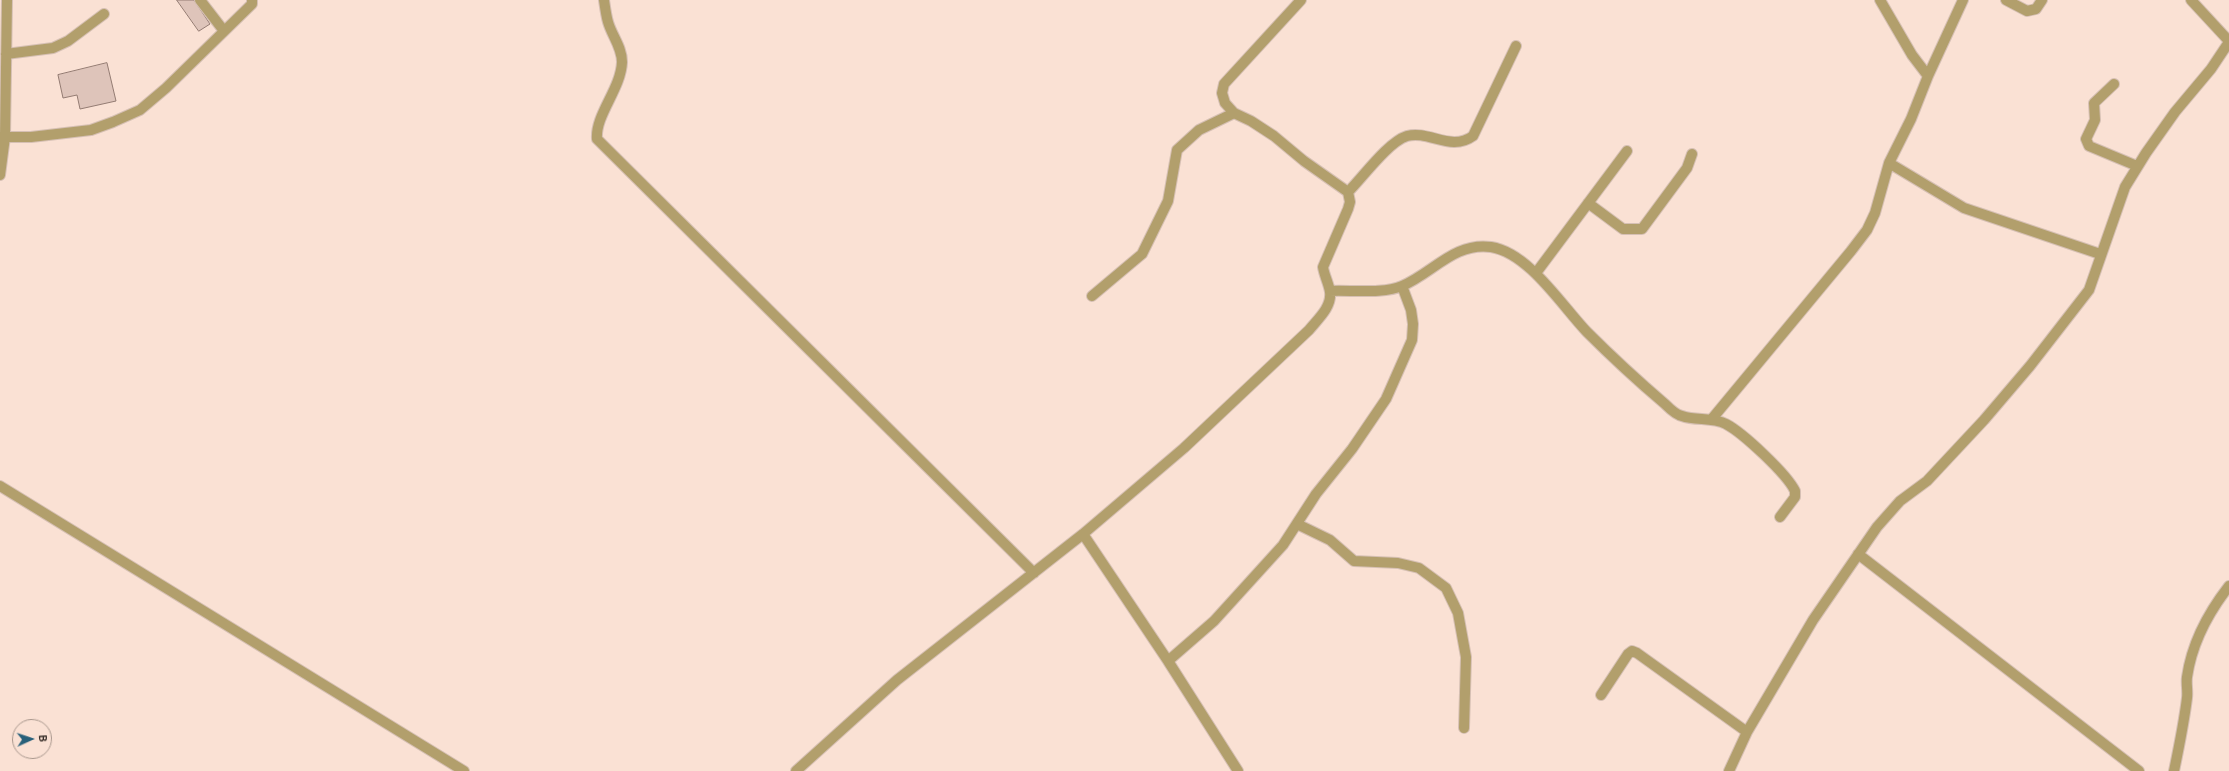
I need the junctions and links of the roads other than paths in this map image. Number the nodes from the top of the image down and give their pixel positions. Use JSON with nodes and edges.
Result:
{"nodes":[{"id":1,"x":6,"y":0,"type":"edge"},
{"id":2,"x":200,"y":0,"type":"edge"},
{"id":3,"x":252,"y":0,"type":"edge"},
{"id":4,"x":604,"y":0,"type":"edge"},
{"id":5,"x":1301,"y":0,"type":"edge"},
{"id":6,"x":1880,"y":0,"type":"edge"},
{"id":7,"x":1962,"y":0,"type":"edge"},
{"id":8,"x":2006,"y":0,"type":"edge"},
{"id":9,"x":2042,"y":0,"type":"edge"},
{"id":10,"x":2191,"y":0,"type":"edge"},
{"id":11,"x":104,"y":14,"type":"dead end"},
{"id":12,"x":224,"y":31,"type":"junction"},
{"id":13,"x":2229,"y":42,"type":"edge"},
{"id":14,"x":1516,"y":46,"type":"dead end"},
{"id":15,"x":6,"y":54,"type":"junction"},
{"id":16,"x":1928,"y":76,"type":"junction"},
{"id":17,"x":2114,"y":84,"type":"dead end"},
{"id":18,"x":1234,"y":113,"type":"junction"},
{"id":19,"x":2,"y":137,"type":"edge"},
{"id":20,"x":1627,"y":151,"type":"dead end"},
{"id":21,"x":1692,"y":154,"type":"dead end"},
{"id":22,"x":1889,"y":163,"type":"junction"},
{"id":23,"x":2138,"y":166,"type":"junction"},
{"id":24,"x":0,"y":175,"type":"edge"},
{"id":25,"x":1348,"y":192,"type":"junction"},
{"id":26,"x":1588,"y":203,"type":"junction"},
{"id":27,"x":2100,"y":254,"type":"junction"},
{"id":28,"x":1536,"y":272,"type":"junction"},
{"id":29,"x":1402,"y":286,"type":"junction"},
{"id":30,"x":1330,"y":291,"type":"junction"},
{"id":31,"x":1092,"y":296,"type":"dead end"},
{"id":32,"x":1711,"y":420,"type":"junction"},
{"id":33,"x":0,"y":486,"type":"edge"},
{"id":34,"x":1780,"y":517,"type":"dead end"},
{"id":35,"x":1297,"y":524,"type":"junction"},
{"id":36,"x":1083,"y":534,"type":"junction"},
{"id":37,"x":1858,"y":554,"type":"junction"},
{"id":38,"x":1034,"y":573,"type":"junction"},
{"id":39,"x":2229,"y":586,"type":"edge"},
{"id":40,"x":1168,"y":661,"type":"junction"},
{"id":41,"x":1601,"y":695,"type":"dead end"},
{"id":42,"x":1464,"y":728,"type":"dead end"},
{"id":43,"x":1747,"y":732,"type":"junction"},
{"id":44,"x":464,"y":771,"type":"edge"},
{"id":45,"x":796,"y":771,"type":"edge"},
{"id":46,"x":1238,"y":771,"type":"edge"},
{"id":47,"x":1729,"y":771,"type":"edge"},
{"id":48,"x":2139,"y":771,"type":"edge"},
{"id":49,"x":2174,"y":771,"type":"edge"}],
"edges":[{"from":1,"to":15,"type":"street"},
{"from":2,"to":12,"type":"street"},
{"from":3,"to":12,"type":"street"},
{"from":4,"to":38,"type":"street"},
{"from":5,"to":18,"type":"street"},
{"from":6,"to":16,"type":"street"},
{"from":7,"to":16,"type":"street"},
{"from":8,"to":9,"type":"street"},
{"from":10,"to":13,"type":"street"},
{"from":11,"to":15,"type":"street"},
{"from":12,"to":19,"type":"street"},
{"from":13,"to":23,"type":"street"},
{"from":14,"to":25,"type":"street"},
{"from":15,"to":19,"type":"street"},
{"from":16,"to":22,"type":"street"},
{"from":17,"to":23,"type":"street"},
{"from":18,"to":25,"type":"street"},
{"from":18,"to":31,"type":"street"},
{"from":19,"to":24,"type":"street"},
{"from":20,"to":26,"type":"street"},
{"from":21,"to":26,"type":"street"},
{"from":22,"to":27,"type":"street"},
{"from":22,"to":32,"type":"street"},
{"from":23,"to":27,"type":"street"},
{"from":25,"to":30,"type":"street"},
{"from":26,"to":28,"type":"street"},
{"from":27,"to":37,"type":"street"},
{"from":28,"to":29,"type":"street"},
{"from":28,"to":32,"type":"street"},
{"from":29,"to":30,"type":"street"},
{"from":29,"to":35,"type":"street"},
{"from":30,"to":36,"type":"street"},
{"from":32,"to":34,"type":"street"},
{"from":33,"to":44,"type":"street"},
{"from":35,"to":40,"type":"street"},
{"from":35,"to":42,"type":"street"},
{"from":36,"to":38,"type":"street"},
{"from":36,"to":40,"type":"street"},
{"from":37,"to":43,"type":"street"},
{"from":37,"to":48,"type":"street"},
{"from":38,"to":45,"type":"street"},
{"from":39,"to":49,"type":"street"},
{"from":40,"to":46,"type":"street"},
{"from":41,"to":43,"type":"street"},
{"from":43,"to":47,"type":"street"}]}
